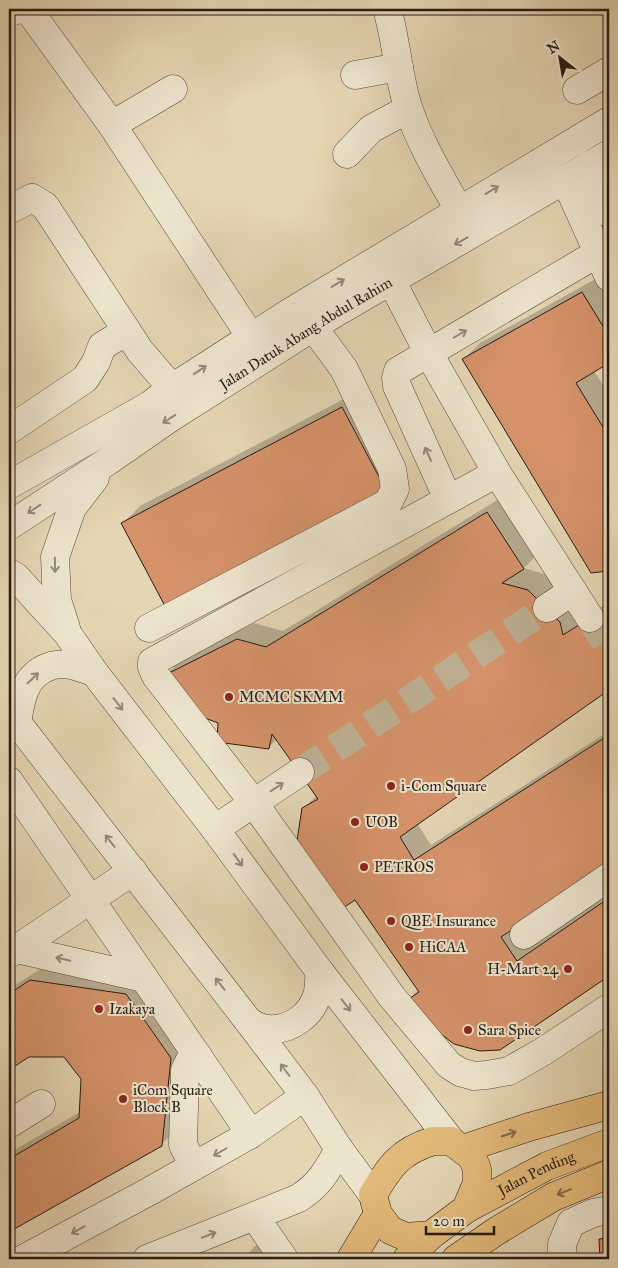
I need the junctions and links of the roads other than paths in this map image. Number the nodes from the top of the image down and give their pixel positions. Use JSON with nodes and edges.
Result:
{"nodes":[{"id":1,"x":387,"y":9,"type":"edge"},
{"id":2,"x":9,"y":13,"type":"edge"},
{"id":3,"x":399,"y":67,"type":"junction"},
{"id":4,"x":609,"y":71,"type":"edge"},
{"id":5,"x":355,"y":75,"type":"dead end"},
{"id":6,"x":174,"y":89,"type":"dead end"},
{"id":7,"x":577,"y":90,"type":"dead end"},
{"id":8,"x":408,"y":109,"type":"junction"},
{"id":9,"x":609,"y":121,"type":"edge"},
{"id":10,"x":112,"y":125,"type":"junction"},
{"id":11,"x":347,"y":154,"type":"dead end"},
{"id":12,"x":599,"y":160,"type":"edge"},
{"id":13,"x":565,"y":180,"type":"junction"},
{"id":14,"x":9,"y":210,"type":"edge"},
{"id":15,"x":459,"y":210,"type":"junction"},
{"id":16,"x":609,"y":213,"type":"edge"},
{"id":17,"x":598,"y":253,"type":"junction"},
{"id":18,"x":609,"y":277,"type":"edge"},
{"id":19,"x":390,"y":280,"type":"junction"},
{"id":20,"x":313,"y":327,"type":"junction"},
{"id":21,"x":127,"y":331,"type":"junction"},
{"id":22,"x":251,"y":337,"type":"junction"},
{"id":23,"x":428,"y":352,"type":"junction"},
{"id":24,"x":172,"y":388,"type":"junction"},
{"id":25,"x":150,"y":405,"type":"junction"},
{"id":26,"x":9,"y":430,"type":"edge"},
{"id":27,"x":108,"y":461,"type":"junction"},
{"id":28,"x":497,"y":474,"type":"junction"},
{"id":29,"x":9,"y":485,"type":"edge"},
{"id":30,"x":448,"y":499,"type":"junction"},
{"id":31,"x":9,"y":500,"type":"edge"},
{"id":32,"x":9,"y":526,"type":"edge"},
{"id":33,"x":9,"y":573,"type":"edge"},
{"id":34,"x":573,"y":591,"type":"junction"},
{"id":35,"x":547,"y":608,"type":"tunnel mouth"},
{"id":36,"x":590,"y":618,"type":"tunnel mouth"},
{"id":37,"x":149,"y":628,"type":"dead end"},
{"id":38,"x":67,"y":633,"type":"junction"},
{"id":39,"x":94,"y":672,"type":"junction"},
{"id":40,"x":13,"y":717,"type":"edge"},
{"id":41,"x":300,"y":772,"type":"tunnel mouth"},
{"id":42,"x":9,"y":781,"type":"edge"},
{"id":43,"x":253,"y":802,"type":"junction"},
{"id":44,"x":215,"y":828,"type":"junction"},
{"id":45,"x":133,"y":871,"type":"junction"},
{"id":46,"x":609,"y":877,"type":"edge"},
{"id":47,"x":89,"y":900,"type":"junction"},
{"id":48,"x":524,"y":935,"type":"dead end"},
{"id":49,"x":13,"y":951,"type":"edge"},
{"id":50,"x":320,"y":972,"type":"junction"},
{"id":51,"x":144,"y":978,"type":"junction"},
{"id":52,"x":609,"y":1008,"type":"edge"},
{"id":53,"x":249,"y":1022,"type":"junction"},
{"id":54,"x":198,"y":1056,"type":"junction"},
{"id":55,"x":304,"y":1096,"type":"junction"},
{"id":56,"x":41,"y":1104,"type":"dead end"},
{"id":57,"x":609,"y":1105,"type":"edge"},
{"id":58,"x":9,"y":1124,"type":"edge"},
{"id":59,"x":252,"y":1134,"type":"junction"},
{"id":60,"x":609,"y":1143,"type":"edge"},
{"id":61,"x":457,"y":1145,"type":"junction"},
{"id":62,"x":339,"y":1149,"type":"junction"},
{"id":63,"x":194,"y":1166,"type":"junction"},
{"id":64,"x":609,"y":1174,"type":"edge"},
{"id":65,"x":375,"y":1205,"type":"junction"},
{"id":66,"x":466,"y":1209,"type":"junction"},
{"id":67,"x":609,"y":1210,"type":"edge"},
{"id":68,"x":255,"y":1217,"type":"junction"},
{"id":69,"x":431,"y":1235,"type":"junction"},
{"id":70,"x":23,"y":1259,"type":"edge"},
{"id":71,"x":147,"y":1259,"type":"edge"},
{"id":72,"x":284,"y":1259,"type":"edge"},
{"id":73,"x":351,"y":1259,"type":"edge"},
{"id":74,"x":407,"y":1259,"type":"edge"},
{"id":75,"x":456,"y":1259,"type":"edge"},
{"id":76,"x":562,"y":1259,"type":"edge"}],
"edges":[{"from":1,"to":3,"type":"street"},
{"from":2,"to":10,"type":"street"},
{"from":3,"to":5,"type":"street"},
{"from":3,"to":8,"type":"street"},
{"from":4,"to":7,"type":"street"},
{"from":6,"to":10,"type":"street"},
{"from":8,"to":11,"type":"street"},
{"from":8,"to":15,"type":"street"},
{"from":15,"to":9,"type":"street","name":"Jalan Datuk Abang Abdul Rahim","one_way":true},
{"from":10,"to":22,"type":"street"},
{"from":12,"to":13,"type":"street","name":"Jalan Datuk Abang Abdul Rahim"},
{"from":12,"to":16,"type":"street"},
{"from":13,"to":17,"type":"street"},
{"from":13,"to":19,"type":"street","name":"Jalan Datuk Abang Abdul Rahim","one_way":true},
{"from":14,"to":21,"type":"street"},
{"from":22,"to":15,"type":"street","name":"Jalan Datuk Abang Abdul Rahim","one_way":true},
{"from":17,"to":18,"type":"street"},
{"from":23,"to":17,"type":"street","one_way":true},
{"from":19,"to":20,"type":"street","name":"Jalan Datuk Abang Abdul Rahim"},
{"from":19,"to":23,"type":"street"},
{"from":20,"to":27,"type":"street","name":"Jalan Datuk Abang Abdul Rahim","one_way":true},
{"from":20,"to":37,"type":"street"},
{"from":21,"to":24,"type":"street"},
{"from":21,"to":26,"type":"street"},
{"from":24,"to":22,"type":"street","name":"Jalan Datuk Abang Abdul Rahim","one_way":true},
{"from":23,"to":28,"type":"street"},
{"from":30,"to":23,"type":"street","one_way":true},
{"from":24,"to":25,"type":"street","name":"Jalan Datuk Abang Abdul Rahim"},
{"from":25,"to":29,"type":"street","name":"Jalan Datuk Abang Abdul Rahim"},
{"from":25,"to":31,"type":"street"},
{"from":27,"to":32,"type":"street","name":"Jalan Datuk Abang Abdul Rahim","one_way":true},
{"from":27,"to":38,"type":"street","one_way":true},
{"from":28,"to":30,"type":"street"},
{"from":28,"to":34,"type":"street"},
{"from":30,"to":43,"type":"street"},
{"from":33,"to":38,"type":"street"},
{"from":34,"to":35,"type":"street"},
{"from":34,"to":36,"type":"street"},
{"from":38,"to":39,"type":"street"},
{"from":40,"to":39,"type":"street","one_way":true},
{"from":39,"to":44,"type":"street","one_way":true},
{"from":45,"to":40,"type":"street","one_way":true},
{"from":43,"to":41,"type":"street","one_way":true},
{"from":42,"to":47,"type":"street"},
{"from":43,"to":44,"type":"street"},
{"from":43,"to":52,"type":"street"},
{"from":44,"to":50,"type":"street","one_way":true},
{"from":45,"to":47,"type":"street"},
{"from":53,"to":45,"type":"street","one_way":true},
{"from":46,"to":48,"type":"street"},
{"from":47,"to":49,"type":"street"},
{"from":47,"to":51,"type":"street"},
{"from":51,"to":49,"type":"street","one_way":true},
{"from":50,"to":53,"type":"street"},
{"from":50,"to":61,"type":"street","one_way":true},
{"from":51,"to":54,"type":"street"},
{"from":55,"to":53,"type":"street","one_way":true},
{"from":54,"to":59,"type":"street"},
{"from":54,"to":63,"type":"street"},
{"from":55,"to":59,"type":"street"},
{"from":55,"to":62,"type":"street"},
{"from":56,"to":58,"type":"street"},
{"from":61,"to":57,"type":"main road","one_way":true},
{"from":59,"to":63,"type":"street","one_way":true},
{"from":60,"to":66,"type":"main road","name":"Jalan Pending"},
{"from":61,"to":65,"type":"main road"},
{"from":61,"to":66,"type":"main road"},
{"from":62,"to":65,"type":"street"},
{"from":62,"to":68,"type":"street"},
{"from":63,"to":70,"type":"street","one_way":true},
{"from":64,"to":75,"type":"main road","one_way":true},
{"from":65,"to":69,"type":"main road"},
{"from":65,"to":73,"type":"main road"},
{"from":66,"to":69,"type":"main road"},
{"from":67,"to":76,"type":"street"},
{"from":71,"to":68,"type":"street","one_way":true},
{"from":68,"to":72,"type":"street"},
{"from":69,"to":74,"type":"main road"}]}
